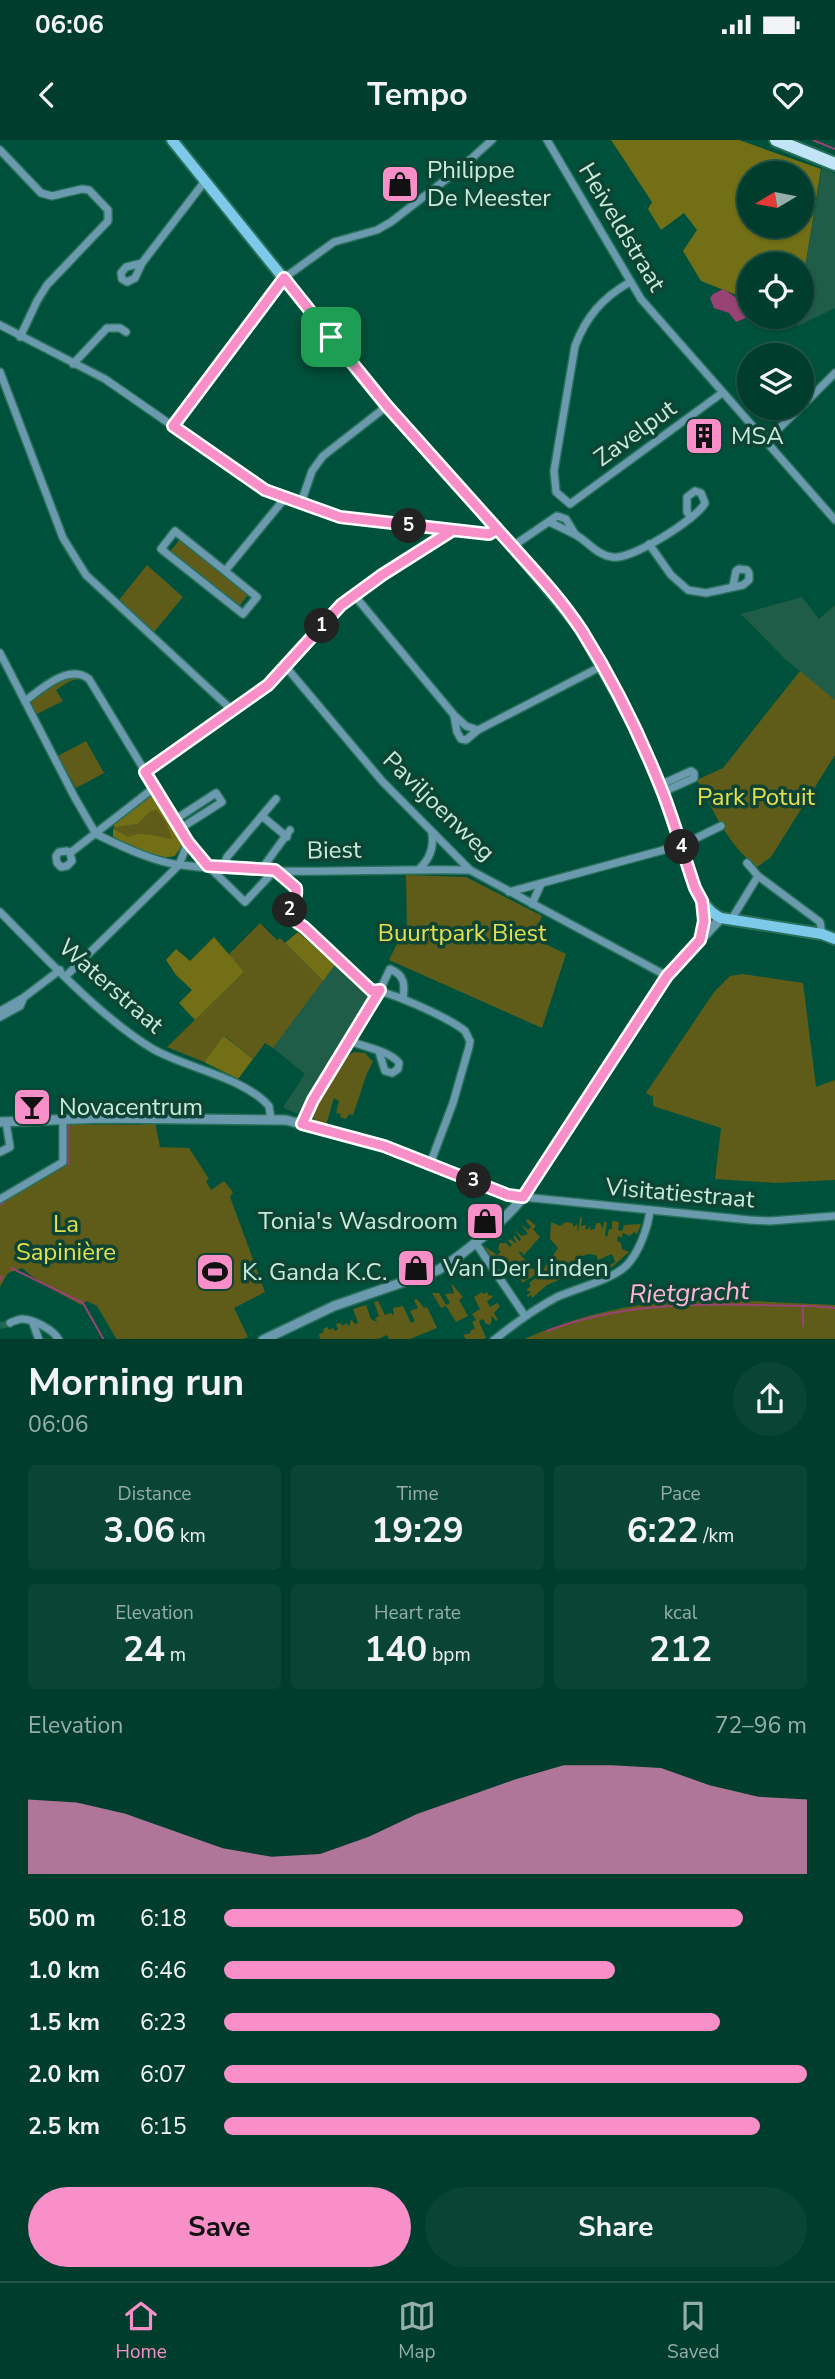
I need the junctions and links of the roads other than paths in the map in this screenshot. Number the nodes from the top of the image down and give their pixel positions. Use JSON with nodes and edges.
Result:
{"nodes":[{"id":1,"x":172,"y":140,"type":"edge"},
{"id":2,"x":492,"y":140,"type":"edge"},
{"id":3,"x":547,"y":140,"type":"edge"},
{"id":4,"x":776,"y":140,"type":"edge"},
{"id":5,"x":0,"y":150,"type":"edge"},
{"id":6,"x":835,"y":164,"type":"edge"},
{"id":7,"x":205,"y":181,"type":"junction"},
{"id":8,"x":142,"y":263,"type":"dead end"},
{"id":9,"x":284,"y":278,"type":"junction"},
{"id":10,"x":630,"y":282,"type":"junction"},
{"id":11,"x":0,"y":325,"type":"edge"},
{"id":12,"x":126,"y":332,"type":"dead end"},
{"id":13,"x":20,"y":337,"type":"junction"},
{"id":14,"x":73,"y":364,"type":"junction"},
{"id":15,"x":0,"y":372,"type":"edge"},
{"id":16,"x":835,"y":373,"type":"edge"},
{"id":17,"x":722,"y":393,"type":"junction"},
{"id":18,"x":814,"y":394,"type":"edge"},
{"id":19,"x":387,"y":406,"type":"junction"},
{"id":20,"x":788,"y":420,"type":"edge"},
{"id":21,"x":173,"y":426,"type":"junction"},
{"id":22,"x":765,"y":442,"type":"junction"},
{"id":23,"x":285,"y":498,"type":"junction"},
{"id":24,"x":301,"y":503,"type":"junction"},
{"id":25,"x":691,"y":517,"type":"dead end"},
{"id":26,"x":835,"y":520,"type":"edge"},
{"id":27,"x":550,"y":522,"type":"junction"},
{"id":28,"x":497,"y":529,"type":"junction"},
{"id":29,"x":453,"y":530,"type":"junction"},
{"id":30,"x":575,"y":534,"type":"junction"},
{"id":31,"x":649,"y":544,"type":"junction"},
{"id":32,"x":513,"y":546,"type":"junction"},
{"id":33,"x":225,"y":571,"type":"junction"},
{"id":34,"x":733,"y":586,"type":"dead end"},
{"id":35,"x":354,"y":595,"type":"junction"},
{"id":36,"x":0,"y":653,"type":"edge"},
{"id":37,"x":602,"y":666,"type":"junction"},
{"id":38,"x":286,"y":667,"type":"junction"},
{"id":39,"x":25,"y":701,"type":"junction"},
{"id":40,"x":233,"y":711,"type":"junction"},
{"id":41,"x":454,"y":715,"type":"junction"},
{"id":42,"x":478,"y":730,"type":"junction"},
{"id":43,"x":145,"y":772,"type":"junction"},
{"id":44,"x":155,"y":787,"type":"junction"},
{"id":45,"x":276,"y":799,"type":"dead end"},
{"id":46,"x":261,"y":816,"type":"junction"},
{"id":47,"x":176,"y":819,"type":"junction"},
{"id":48,"x":721,"y":826,"type":"dead end"},
{"id":49,"x":181,"y":828,"type":"junction"},
{"id":50,"x":432,"y":833,"type":"junction"},
{"id":51,"x":96,"y":834,"type":"junction"},
{"id":52,"x":188,"y":842,"type":"junction"},
{"id":53,"x":682,"y":845,"type":"junction"},
{"id":54,"x":70,"y":853,"type":"dead end"},
{"id":55,"x":747,"y":863,"type":"dead end"},
{"id":56,"x":179,"y":865,"type":"junction"},
{"id":57,"x":208,"y":866,"type":"junction"},
{"id":58,"x":223,"y":868,"type":"junction"},
{"id":59,"x":419,"y":869,"type":"junction"},
{"id":60,"x":261,"y":870,"type":"junction"},
{"id":61,"x":275,"y":870,"type":"junction"},
{"id":62,"x":470,"y":870,"type":"junction"},
{"id":63,"x":758,"y":876,"type":"junction"},
{"id":64,"x":541,"y":884,"type":"junction"},
{"id":65,"x":509,"y":892,"type":"junction"},
{"id":66,"x":702,"y":901,"type":"junction"},
{"id":67,"x":532,"y":904,"type":"junction"},
{"id":68,"x":0,"y":912,"type":"edge"},
{"id":69,"x":726,"y":919,"type":"junction"},
{"id":70,"x":822,"y":934,"type":"junction"},
{"id":71,"x":835,"y":939,"type":"edge"},
{"id":72,"x":700,"y":940,"type":"junction"},
{"id":73,"x":63,"y":973,"type":"junction"},
{"id":74,"x":667,"y":976,"type":"junction"},
{"id":75,"x":380,"y":990,"type":"junction"},
{"id":76,"x":23,"y":998,"type":"junction"},
{"id":77,"x":403,"y":999,"type":"junction"},
{"id":78,"x":0,"y":1011,"type":"edge"},
{"id":79,"x":0,"y":1017,"type":"edge"},
{"id":80,"x":350,"y":1041,"type":"junction"},
{"id":81,"x":379,"y":1052,"type":"dead end"},
{"id":82,"x":64,"y":1118,"type":"junction"},
{"id":83,"x":271,"y":1119,"type":"junction"},
{"id":84,"x":3,"y":1122,"type":"edge"},
{"id":85,"x":302,"y":1124,"type":"junction"},
{"id":86,"x":0,"y":1152,"type":"edge"},
{"id":87,"x":430,"y":1164,"type":"junction"},
{"id":88,"x":523,"y":1197,"type":"junction"},
{"id":89,"x":0,"y":1199,"type":"edge"},
{"id":90,"x":650,"y":1210,"type":"junction"},
{"id":91,"x":835,"y":1216,"type":"edge"},
{"id":92,"x":475,"y":1242,"type":"junction"},
{"id":93,"x":525,"y":1316,"type":"junction"},
{"id":94,"x":33,"y":1322,"type":"junction"},
{"id":95,"x":10,"y":1323,"type":"tunnel mouth"},
{"id":96,"x":39,"y":1339,"type":"edge"},
{"id":97,"x":59,"y":1339,"type":"edge"},
{"id":98,"x":263,"y":1339,"type":"edge"},
{"id":99,"x":494,"y":1339,"type":"edge"}],
"edges":[{"from":1,"to":7,"type":"main road"},
{"from":2,"to":9,"type":"street"},
{"from":3,"to":10,"type":"street","name":"Heiveldstraat"},
{"from":4,"to":6,"type":"main road"},
{"from":5,"to":13,"type":"street"},
{"from":7,"to":8,"type":"street"},
{"from":7,"to":9,"type":"main road"},
{"from":9,"to":19,"type":"main road"},
{"from":9,"to":21,"type":"street"},
{"from":10,"to":17,"type":"street","name":"Heiveldstraat"},
{"from":10,"to":17,"type":"street","name":"Zavelput"},
{"from":11,"to":13,"type":"street"},
{"from":12,"to":14,"type":"street"},
{"from":13,"to":14,"type":"street"},
{"from":14,"to":21,"type":"street"},
{"from":15,"to":40,"type":"street"},
{"from":16,"to":18,"type":"street"},
{"from":17,"to":22,"type":"street","name":"Heiveldstraat"},
{"from":19,"to":24,"type":"street"},
{"from":19,"to":28,"type":"main road"},
{"from":20,"to":22,"type":"street"},
{"from":21,"to":23,"type":"street"},
{"from":22,"to":26,"type":"street","name":"Heiveldstraat"},
{"from":23,"to":24,"type":"street"},
{"from":23,"to":33,"type":"street"},
{"from":24,"to":29,"type":"street"},
{"from":25,"to":31,"type":"street"},
{"from":27,"to":30,"type":"street"},
{"from":27,"to":30,"type":"street"},
{"from":27,"to":32,"type":"street"},
{"from":28,"to":29,"type":"street"},
{"from":28,"to":32,"type":"main road"},
{"from":29,"to":35,"type":"street"},
{"from":30,"to":31,"type":"street"},
{"from":31,"to":34,"type":"street"},
{"from":32,"to":37,"type":"main road"},
{"from":33,"to":33,"type":"street"},
{"from":35,"to":38,"type":"street"},
{"from":35,"to":41,"type":"street"},
{"from":36,"to":39,"type":"street"},
{"from":37,"to":42,"type":"street"},
{"from":37,"to":53,"type":"main road"},
{"from":38,"to":40,"type":"street"},
{"from":38,"to":50,"type":"street","name":"Paviljoenweg"},
{"from":39,"to":43,"type":"street"},
{"from":39,"to":51,"type":"street"},
{"from":40,"to":43,"type":"street"},
{"from":41,"to":42,"type":"street"},
{"from":41,"to":42,"type":"street"},
{"from":43,"to":44,"type":"street"},
{"from":44,"to":47,"type":"street"},
{"from":44,"to":51,"type":"street"},
{"from":45,"to":46,"type":"street"},
{"from":46,"to":58,"type":"street"},
{"from":46,"to":60,"type":"street"},
{"from":47,"to":49,"type":"street"},
{"from":47,"to":49,"type":"street"},
{"from":48,"to":53,"type":"street"},
{"from":49,"to":52,"type":"street"},
{"from":50,"to":59,"type":"street"},
{"from":50,"to":62,"type":"street","name":"Paviljoenweg"},
{"from":51,"to":54,"type":"street"},
{"from":51,"to":56,"type":"street","name":"Biest"},
{"from":52,"to":56,"type":"street"},
{"from":52,"to":57,"type":"street"},
{"from":53,"to":64,"type":"street"},
{"from":53,"to":66,"type":"main road"},
{"from":55,"to":63,"type":"street"},
{"from":56,"to":57,"type":"street","name":"Biest"},
{"from":56,"to":73,"type":"street"},
{"from":57,"to":58,"type":"street","name":"Biest"},
{"from":57,"to":61,"type":"street"},
{"from":58,"to":60,"type":"street","name":"Biest"},
{"from":59,"to":61,"type":"street","name":"Biest"},
{"from":59,"to":62,"type":"street","name":"Biest"},
{"from":60,"to":61,"type":"street","name":"Biest"},
{"from":61,"to":75,"type":"street"},
{"from":62,"to":65,"type":"street","name":"Paviljoenweg"},
{"from":63,"to":69,"type":"street"},
{"from":63,"to":70,"type":"street"},
{"from":64,"to":65,"type":"street"},
{"from":64,"to":67,"type":"street"},
{"from":65,"to":67,"type":"street","name":"Paviljoenweg"},
{"from":66,"to":69,"type":"main road"},
{"from":66,"to":72,"type":"street"},
{"from":67,"to":74,"type":"street","name":"Paviljoenweg"},
{"from":68,"to":73,"type":"street","name":"Waterstraat"},
{"from":69,"to":70,"type":"main road"},
{"from":69,"to":72,"type":"street"},
{"from":70,"to":71,"type":"main road"},
{"from":72,"to":74,"type":"street"},
{"from":73,"to":76,"type":"street"},
{"from":73,"to":83,"type":"street","name":"Waterstraat"},
{"from":74,"to":88,"type":"street"},
{"from":75,"to":77,"type":"street"},
{"from":75,"to":77,"type":"street"},
{"from":75,"to":80,"type":"street"},
{"from":76,"to":78,"type":"street"},
{"from":76,"to":79,"type":"street"},
{"from":77,"to":87,"type":"street"},
{"from":80,"to":81,"type":"street"},
{"from":80,"to":85,"type":"street"},
{"from":82,"to":83,"type":"street"},
{"from":82,"to":84,"type":"street"},
{"from":82,"to":89,"type":"street"},
{"from":83,"to":85,"type":"street"},
{"from":84,"to":86,"type":"street"},
{"from":85,"to":87,"type":"street"},
{"from":87,"to":88,"type":"street"},
{"from":88,"to":90,"type":"street","name":"Visitatiestraat"},
{"from":88,"to":92,"type":"street"},
{"from":90,"to":91,"type":"street","name":"Visitatiestraat"},
{"from":90,"to":93,"type":"street"},
{"from":92,"to":93,"type":"street"},
{"from":92,"to":98,"type":"street"},
{"from":93,"to":99,"type":"street"},
{"from":94,"to":95,"type":"street"},
{"from":94,"to":96,"type":"street"},
{"from":94,"to":97,"type":"street"}]}
